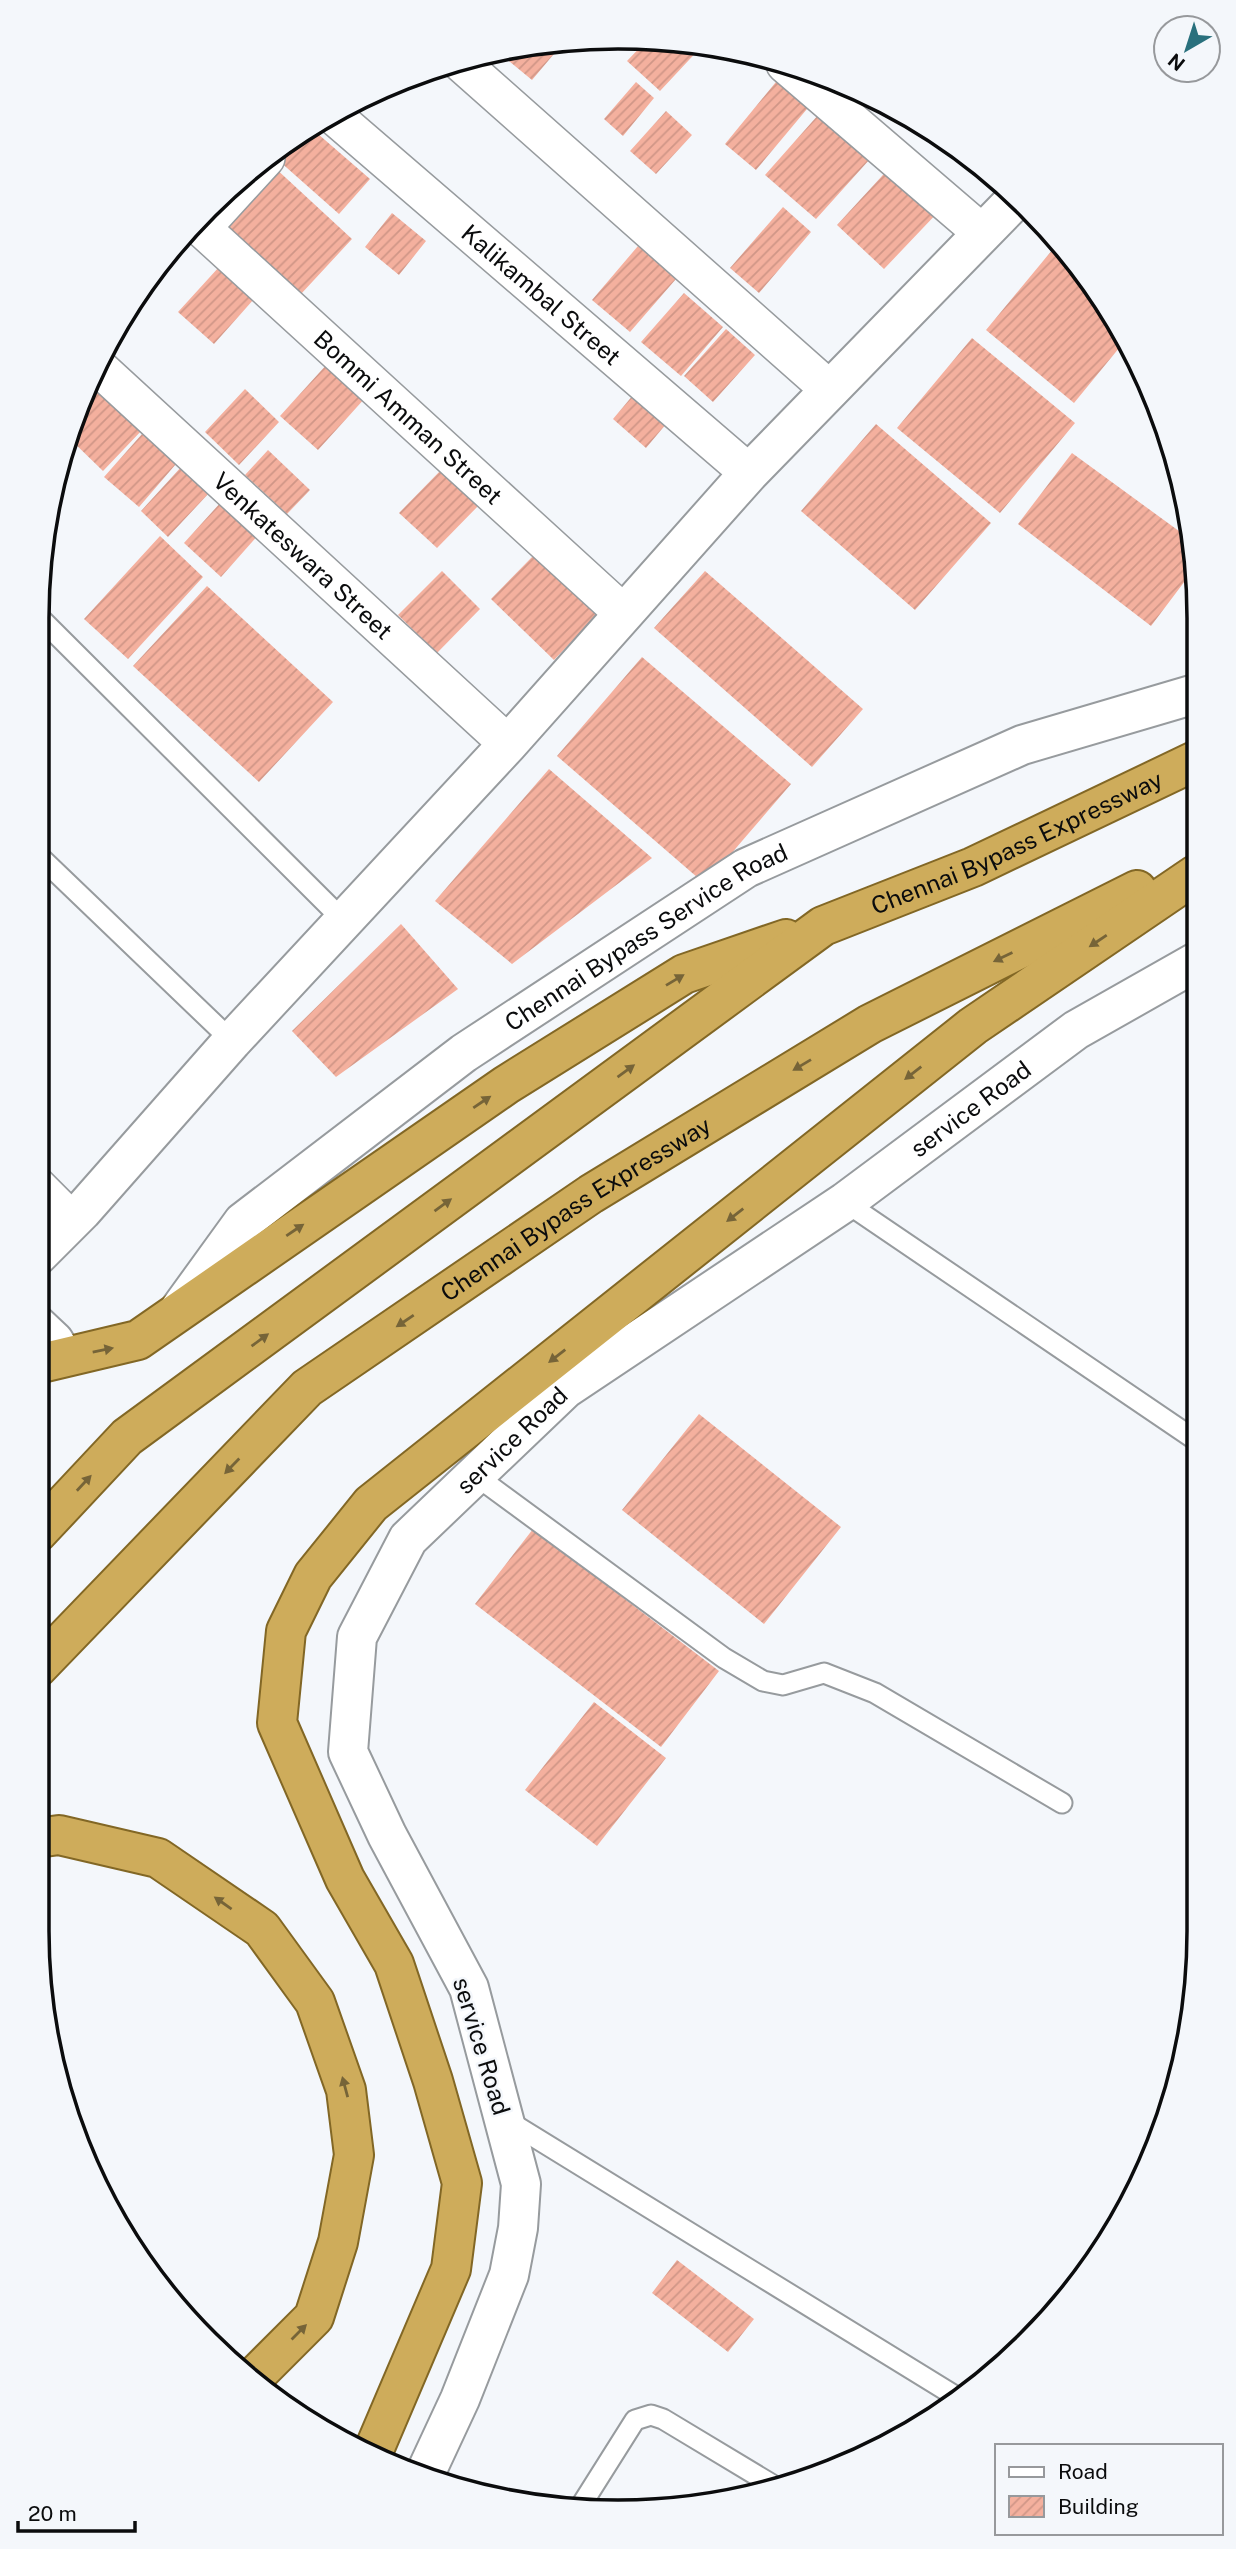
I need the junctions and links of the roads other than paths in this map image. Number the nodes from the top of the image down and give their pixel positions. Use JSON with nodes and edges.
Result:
{"nodes":[{"id":1,"x":468,"y":69,"type":"edge"},
{"id":2,"x":804,"y":80,"type":"edge"},
{"id":3,"x":341,"y":122,"type":"edge"},
{"id":4,"x":1009,"y":206,"type":"edge"},
{"id":5,"x":203,"y":229,"type":"edge"},
{"id":6,"x":982,"y":233,"type":"junction"},
{"id":7,"x":105,"y":373,"type":"edge"},
{"id":8,"x":830,"y":390,"type":"junction"},
{"id":9,"x":749,"y":473,"type":"junction"},
{"id":10,"x":623,"y":613,"type":"junction"},
{"id":11,"x":49,"y":627,"type":"edge"},
{"id":12,"x":1187,"y":696,"type":"edge"},
{"id":13,"x":508,"y":744,"type":"junction"},
{"id":14,"x":1187,"y":765,"type":"edge"},
{"id":15,"x":1187,"y":865,"type":"edge"},
{"id":16,"x":49,"y":866,"type":"edge"},
{"id":17,"x":1187,"y":880,"type":"edge"},
{"id":18,"x":344,"y":921,"type":"junction"},
{"id":19,"x":823,"y":926,"type":"junction"},
{"id":20,"x":1187,"y":967,"type":"edge"},
{"id":21,"x":232,"y":1041,"type":"junction"},
{"id":22,"x":49,"y":1198,"type":"edge"},
{"id":23,"x":845,"y":1202,"type":"junction"},
{"id":24,"x":72,"y":1221,"type":"junction"},
{"id":25,"x":49,"y":1241,"type":"edge"},
{"id":26,"x":179,"y":1310,"type":"junction"},
{"id":27,"x":49,"y":1336,"type":"edge"},
{"id":28,"x":50,"y":1360,"type":"edge"},
{"id":29,"x":1187,"y":1433,"type":"edge"},
{"id":30,"x":475,"y":1475,"type":"junction"},
{"id":31,"x":49,"y":1520,"type":"edge"},
{"id":32,"x":49,"y":1656,"type":"edge"},
{"id":33,"x":1062,"y":1803,"type":"dead end"},
{"id":34,"x":49,"y":1836,"type":"edge"},
{"id":35,"x":505,"y":2119,"type":"junction"},
{"id":36,"x":259,"y":2372,"type":"edge"},
{"id":37,"x":950,"y":2393,"type":"edge"},
{"id":38,"x":376,"y":2446,"type":"edge"},
{"id":39,"x":428,"y":2467,"type":"edge"},
{"id":40,"x":766,"y":2481,"type":"edge"},
{"id":41,"x":585,"y":2499,"type":"edge"}],
"edges":[{"from":1,"to":8,"type":"street"},
{"from":2,"to":6,"type":"street"},
{"from":3,"to":9,"type":"street","name":"Kalikambal Street"},
{"from":4,"to":6,"type":"street"},
{"from":5,"to":10,"type":"street","name":"Bommi Amman Street"},
{"from":6,"to":8,"type":"street"},
{"from":7,"to":13,"type":"street","name":"Venkateswara Street"},
{"from":8,"to":9,"type":"street"},
{"from":9,"to":10,"type":"street"},
{"from":10,"to":13,"type":"street"},
{"from":11,"to":18,"type":"lane"},
{"from":12,"to":26,"type":"street","name":"Chennai Bypass Service Road"},
{"from":13,"to":18,"type":"street"},
{"from":14,"to":19,"type":"highway","name":"Chennai Bypass Expressway"},
{"from":15,"to":32,"type":"highway","name":"Chennai Bypass Expressway","one_way":true},
{"from":16,"to":21,"type":"lane"},
{"from":17,"to":38,"type":"highway","one_way":true},
{"from":18,"to":21,"type":"street"},
{"from":26,"to":19,"type":"highway","one_way":true},
{"from":31,"to":19,"type":"highway","name":"Chennai Bypass Expressway","one_way":true},
{"from":20,"to":23,"type":"street","name":"service Road"},
{"from":21,"to":24,"type":"street"},
{"from":22,"to":24,"type":"street"},
{"from":23,"to":29,"type":"lane"},
{"from":23,"to":30,"type":"street","name":"service Road"},
{"from":24,"to":25,"type":"street"},
{"from":28,"to":26,"type":"highway","one_way":true},
{"from":27,"to":28,"type":"street"},
{"from":30,"to":33,"type":"lane"},
{"from":30,"to":35,"type":"street","name":"service Road"},
{"from":36,"to":34,"type":"highway","one_way":true},
{"from":35,"to":37,"type":"lane"},
{"from":35,"to":39,"type":"street","name":"service Road"},
{"from":40,"to":41,"type":"lane"}]}
